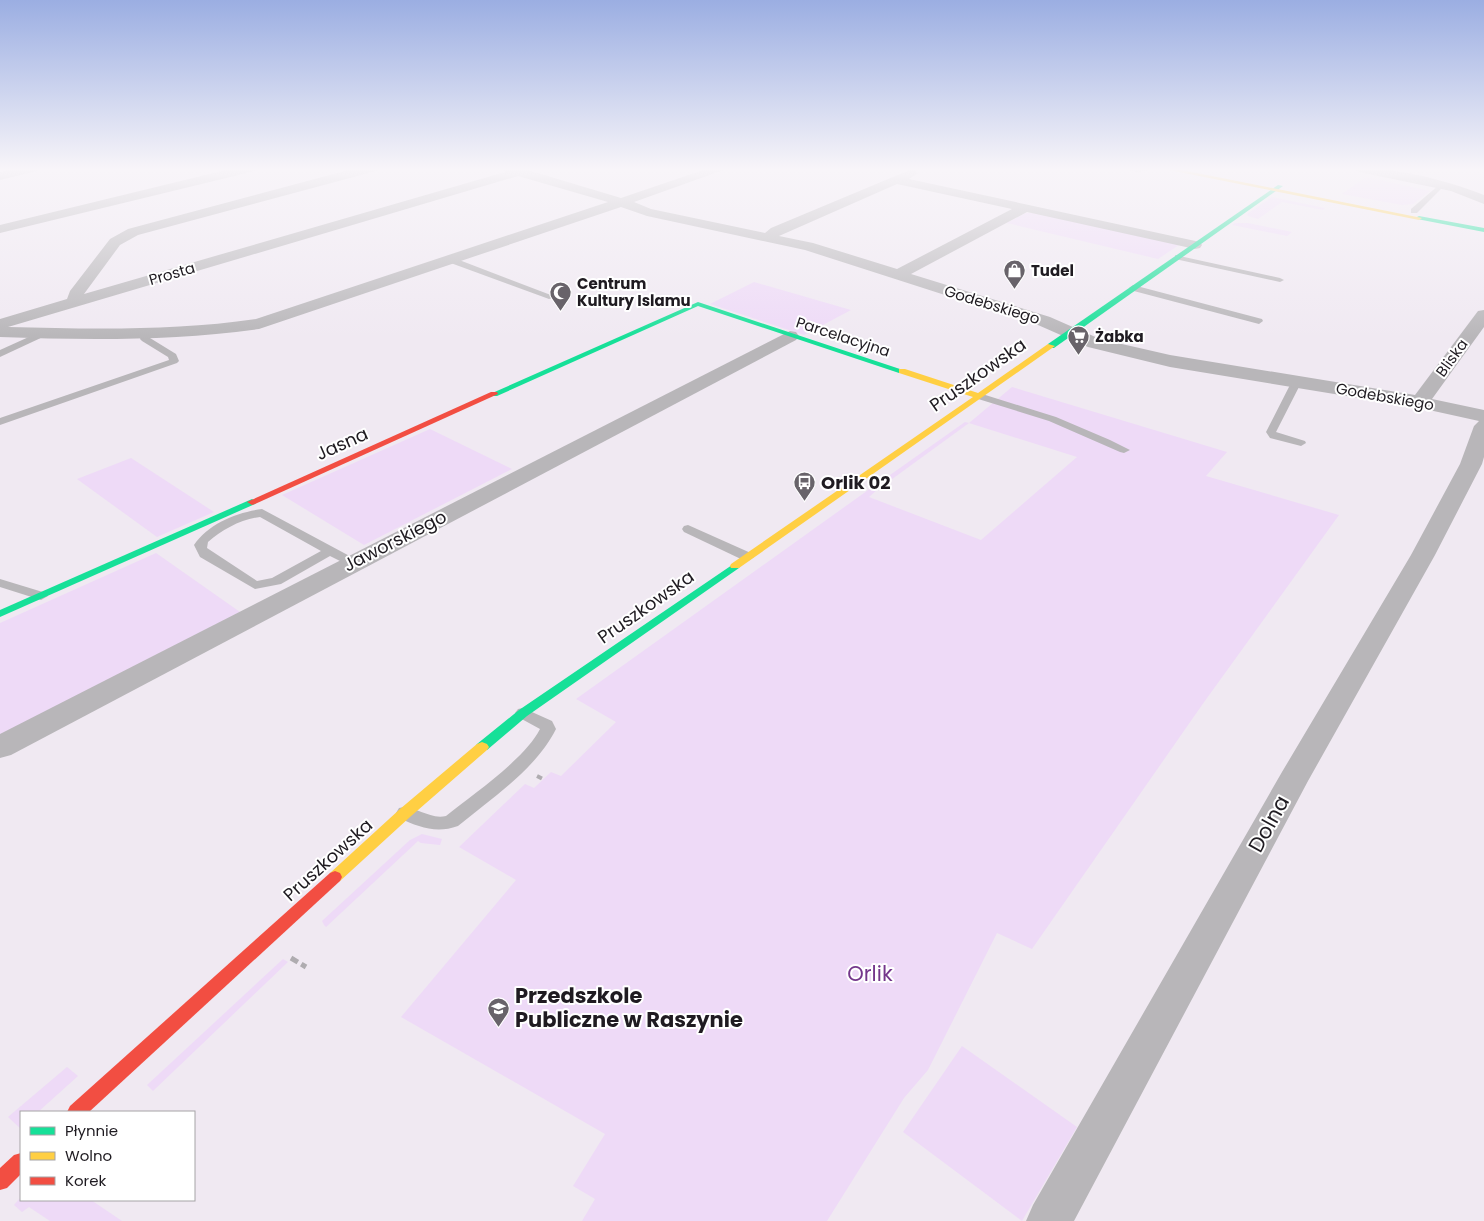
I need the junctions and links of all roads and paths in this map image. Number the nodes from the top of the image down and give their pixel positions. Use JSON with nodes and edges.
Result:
{"nodes":[{"id":1,"x":17,"y":225,"type":"edge"},
{"id":2,"x":159,"y":225,"type":"edge"},
{"id":3,"x":334,"y":225,"type":"edge"},
{"id":4,"x":555,"y":225,"type":"edge"},
{"id":5,"x":710,"y":225,"type":"edge"},
{"id":6,"x":790,"y":225,"type":"edge"},
{"id":7,"x":993,"y":225,"type":"edge"},
{"id":8,"x":1103,"y":225,"type":"edge"},
{"id":9,"x":1224,"y":225,"type":"edge"},
{"id":10,"x":1459,"y":225,"type":"edge"},
{"id":11,"x":0,"y":229,"type":"edge"},
{"id":12,"x":1484,"y":230,"type":"edge"},
{"id":13,"x":768,"y":237,"type":"junction"},
{"id":14,"x":1195,"y":245,"type":"junction"},
{"id":15,"x":1178,"y":257,"type":"junction"},
{"id":16,"x":451,"y":260,"type":"junction"},
{"id":17,"x":897,"y":275,"type":"junction"},
{"id":18,"x":1280,"y":280,"type":"dead end"},
{"id":19,"x":1133,"y":288,"type":"junction"},
{"id":20,"x":552,"y":297,"type":"dead end"},
{"id":21,"x":80,"y":301,"type":"junction"},
{"id":22,"x":698,"y":304,"type":"joint"},
{"id":23,"x":1484,"y":314,"type":"edge"},
{"id":24,"x":1259,"y":321,"type":"dead end"},
{"id":25,"x":0,"y":324,"type":"edge"},
{"id":26,"x":0,"y":332,"type":"edge"},
{"id":27,"x":1069,"y":332,"type":"junction"},
{"id":28,"x":147,"y":333,"type":"junction"},
{"id":29,"x":42,"y":334,"type":"junction"},
{"id":30,"x":790,"y":336,"type":"junction"},
{"id":31,"x":0,"y":354,"type":"edge"},
{"id":32,"x":1298,"y":381,"type":"junction"},
{"id":33,"x":979,"y":396,"type":"junction"},
{"id":34,"x":1420,"y":402,"type":"junction"},
{"id":35,"x":1484,"y":416,"type":"edge"},
{"id":36,"x":0,"y":422,"type":"edge"},
{"id":37,"x":1484,"y":426,"type":"edge"},
{"id":38,"x":1300,"y":443,"type":"dead end"},
{"id":39,"x":1124,"y":450,"type":"dead end"},
{"id":40,"x":688,"y":529,"type":"dead end"},
{"id":41,"x":330,"y":552,"type":"junction"},
{"id":42,"x":748,"y":557,"type":"junction"},
{"id":43,"x":352,"y":563,"type":"junction"},
{"id":44,"x":0,"y":583,"type":"edge"},
{"id":45,"x":41,"y":596,"type":"junction"},
{"id":46,"x":0,"y":614,"type":"edge"},
{"id":47,"x":523,"y":714,"type":"junction"},
{"id":48,"x":0,"y":746,"type":"edge"},
{"id":49,"x":405,"y":813,"type":"junction"},
{"id":50,"x":287,"y":956,"type":"dead end"},
{"id":51,"x":306,"y":967,"type":"dead end"},
{"id":52,"x":77,"y":1111,"type":"edge"},
{"id":53,"x":20,"y":1163,"type":"edge"},
{"id":54,"x":0,"y":1181,"type":"edge"},
{"id":55,"x":1049,"y":1221,"type":"edge"}],
"edges":[{"from":1,"to":11,"type":"street"},
{"from":2,"to":21,"type":"street"},
{"from":3,"to":21,"type":"street","name":"Prosta"},
{"from":4,"to":16,"type":"street"},
{"from":5,"to":13,"type":"street","name":"Godebskiego"},
{"from":6,"to":13,"type":"street"},
{"from":7,"to":17,"type":"street"},
{"from":8,"to":14,"type":"street"},
{"from":9,"to":14,"type":"street","name":"Pruszkowska"},
{"from":10,"to":12,"type":"street"},
{"from":13,"to":17,"type":"street","name":"Godebskiego"},
{"from":14,"to":15,"type":"street","name":"Pruszkowska"},
{"from":15,"to":18,"type":"lane"},
{"from":15,"to":19,"type":"street","name":"Pruszkowska"},
{"from":16,"to":20,"type":"lane"},
{"from":16,"to":28,"type":"street"},
{"from":17,"to":27,"type":"street","name":"Godebskiego"},
{"from":19,"to":24,"type":"lane"},
{"from":19,"to":27,"type":"street","name":"Pruszkowska"},
{"from":21,"to":25,"type":"street","name":"Prosta"},
{"from":22,"to":30,"type":"street","name":"Parcelacyjna"},
{"from":22,"to":45,"type":"street","name":"Jasna"},
{"from":23,"to":34,"type":"street","name":"Bliska"},
{"from":26,"to":29,"type":"street"},
{"from":27,"to":32,"type":"street","name":"Godebskiego"},
{"from":27,"to":33,"type":"street","name":"Pruszkowska"},
{"from":28,"to":29,"type":"street"},
{"from":28,"to":36,"type":"lane"},
{"from":29,"to":31,"type":"lane"},
{"from":30,"to":33,"type":"street","name":"Parcelacyjna"},
{"from":30,"to":43,"type":"street","name":"Jaworskiego"},
{"from":32,"to":34,"type":"street","name":"Godebskiego"},
{"from":32,"to":38,"type":"lane"},
{"from":33,"to":39,"type":"lane"},
{"from":33,"to":42,"type":"street","name":"Pruszkowska"},
{"from":34,"to":35,"type":"street","name":"Godebskiego"},
{"from":37,"to":55,"type":"street","name":"Dolna"},
{"from":40,"to":42,"type":"lane"},
{"from":41,"to":41,"type":"lane"},
{"from":41,"to":43,"type":"lane"},
{"from":42,"to":47,"type":"street","name":"Pruszkowska"},
{"from":43,"to":48,"type":"street","name":"Jaworskiego"},
{"from":44,"to":45,"type":"lane"},
{"from":45,"to":46,"type":"street","name":"Jasna"},
{"from":47,"to":49,"type":"street","name":"Pruszkowska"},
{"from":47,"to":49,"type":"lane"},
{"from":49,"to":52,"type":"street","name":"Pruszkowska"},
{"from":50,"to":51,"type":"path"},
{"from":53,"to":54,"type":"street"}]}
